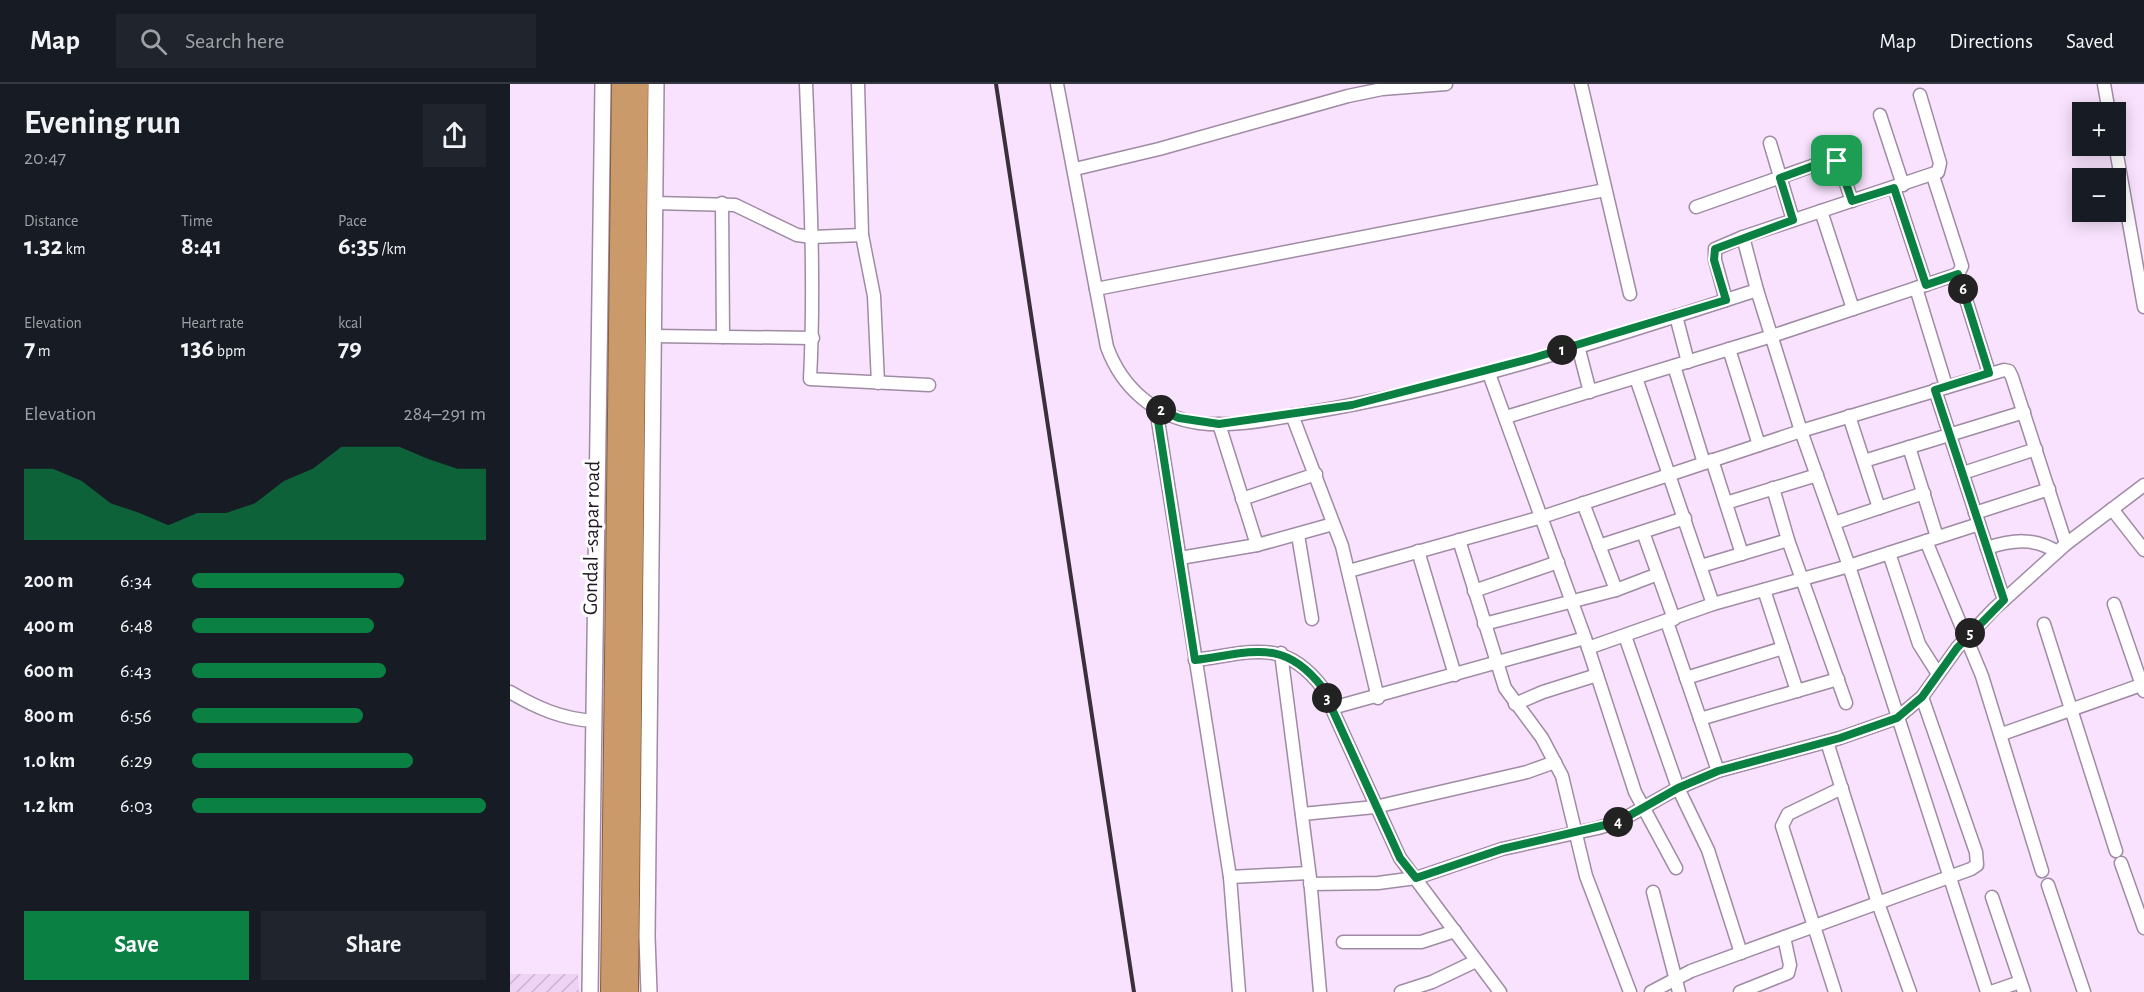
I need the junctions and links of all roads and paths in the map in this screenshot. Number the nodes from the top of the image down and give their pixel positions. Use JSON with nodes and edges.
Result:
{"nodes":[{"id":1,"x":603,"y":84,"type":"edge"},
{"id":2,"x":622,"y":84,"type":"edge"},
{"id":3,"x":638,"y":84,"type":"edge"},
{"id":4,"x":656,"y":84,"type":"edge"},
{"id":5,"x":806,"y":84,"type":"edge"},
{"id":6,"x":858,"y":84,"type":"edge"},
{"id":7,"x":1058,"y":84,"type":"edge"},
{"id":8,"x":1356,"y":84,"type":"edge"},
{"id":9,"x":1446,"y":84,"type":"edge"},
{"id":10,"x":1581,"y":84,"type":"edge"},
{"id":11,"x":2104,"y":84,"type":"edge"},
{"id":12,"x":1920,"y":95,"type":"dead end"},
{"id":13,"x":1348,"y":96,"type":"junction"},
{"id":14,"x":2107,"y":102,"type":"edge"},
{"id":15,"x":1880,"y":115,"type":"dead end"},
{"id":16,"x":1770,"y":143,"type":"dead end"},
{"id":17,"x":2117,"y":156,"type":"edge"},
{"id":18,"x":1075,"y":169,"type":"junction"},
{"id":19,"x":1933,"y":176,"type":"junction"},
{"id":20,"x":1780,"y":178,"type":"junction"},
{"id":21,"x":1899,"y":187,"type":"junction"},
{"id":22,"x":1605,"y":190,"type":"junction"},
{"id":23,"x":1852,"y":201,"type":"junction"},
{"id":24,"x":654,"y":203,"type":"junction"},
{"id":25,"x":722,"y":203,"type":"junction"},
{"id":26,"x":1696,"y":207,"type":"dead end"},
{"id":27,"x":1821,"y":211,"type":"junction"},
{"id":28,"x":1793,"y":220,"type":"junction"},
{"id":29,"x":862,"y":235,"type":"junction"},
{"id":30,"x":812,"y":237,"type":"junction"},
{"id":31,"x":1743,"y":237,"type":"junction"},
{"id":32,"x":1958,"y":274,"type":"junction"},
{"id":33,"x":1921,"y":286,"type":"junction"},
{"id":34,"x":1096,"y":289,"type":"junction"},
{"id":35,"x":1757,"y":290,"type":"junction"},
{"id":36,"x":1630,"y":294,"type":"dead end"},
{"id":37,"x":1726,"y":300,"type":"junction"},
{"id":38,"x":2144,"y":307,"type":"edge"},
{"id":39,"x":1853,"y":309,"type":"junction"},
{"id":40,"x":1676,"y":316,"type":"junction"},
{"id":41,"x":653,"y":336,"type":"junction"},
{"id":42,"x":1772,"y":336,"type":"junction"},
{"id":43,"x":723,"y":337,"type":"junction"},
{"id":44,"x":813,"y":338,"type":"junction"},
{"id":45,"x":1578,"y":346,"type":"junction"},
{"id":46,"x":1729,"y":349,"type":"junction"},
{"id":47,"x":1689,"y":362,"type":"junction"},
{"id":48,"x":1674,"y":366,"type":"junction"},
{"id":49,"x":1488,"y":371,"type":"junction"},
{"id":50,"x":1989,"y":373,"type":"junction"},
{"id":51,"x":1636,"y":378,"type":"junction"},
{"id":52,"x":878,"y":383,"type":"junction"},
{"id":53,"x":929,"y":385,"type":"dead end"},
{"id":54,"x":1941,"y":388,"type":"junction"},
{"id":55,"x":1590,"y":392,"type":"junction"},
{"id":56,"x":1156,"y":408,"type":"junction"},
{"id":57,"x":2024,"y":412,"type":"junction"},
{"id":58,"x":1292,"y":415,"type":"junction"},
{"id":59,"x":1849,"y":416,"type":"junction"},
{"id":60,"x":1506,"y":417,"type":"junction"},
{"id":61,"x":1219,"y":424,"type":"junction"},
{"id":62,"x":1801,"y":431,"type":"junction"},
{"id":63,"x":1950,"y":435,"type":"junction"},
{"id":64,"x":1759,"y":445,"type":"junction"},
{"id":65,"x":1909,"y":447,"type":"junction"},
{"id":66,"x":2036,"y":449,"type":"junction"},
{"id":67,"x":1863,"y":461,"type":"junction"},
{"id":68,"x":1708,"y":462,"type":"junction"},
{"id":69,"x":1963,"y":473,"type":"junction"},
{"id":70,"x":1316,"y":474,"type":"junction"},
{"id":71,"x":1670,"y":475,"type":"junction"},
{"id":72,"x":1816,"y":475,"type":"junction"},
{"id":73,"x":2144,"y":485,"type":"edge"},
{"id":74,"x":1773,"y":488,"type":"junction"},
{"id":75,"x":2049,"y":489,"type":"junction"},
{"id":76,"x":1924,"y":493,"type":"junction"},
{"id":77,"x":1242,"y":499,"type":"junction"},
{"id":78,"x":1583,"y":503,"type":"junction"},
{"id":79,"x":1726,"y":503,"type":"junction"},
{"id":80,"x":1879,"y":508,"type":"junction"},
{"id":81,"x":2112,"y":509,"type":"junction"},
{"id":82,"x":1542,"y":517,"type":"junction"},
{"id":83,"x":1685,"y":518,"type":"junction"},
{"id":84,"x":1977,"y":518,"type":"junction"},
{"id":85,"x":1834,"y":523,"type":"junction"},
{"id":86,"x":1333,"y":524,"type":"junction"},
{"id":87,"x":1643,"y":532,"type":"junction"},
{"id":88,"x":1298,"y":535,"type":"junction"},
{"id":89,"x":1932,"y":539,"type":"junction"},
{"id":90,"x":1459,"y":540,"type":"junction"},
{"id":91,"x":1788,"y":540,"type":"junction"},
{"id":92,"x":1257,"y":545,"type":"junction"},
{"id":93,"x":1599,"y":546,"type":"junction"},
{"id":94,"x":1987,"y":548,"type":"junction"},
{"id":95,"x":2062,"y":548,"type":"junction"},
{"id":96,"x":2144,"y":550,"type":"edge"},
{"id":97,"x":1418,"y":551,"type":"junction"},
{"id":98,"x":1889,"y":553,"type":"junction"},
{"id":99,"x":1742,"y":554,"type":"junction"},
{"id":100,"x":1180,"y":558,"type":"junction"},
{"id":101,"x":1558,"y":562,"type":"junction"},
{"id":102,"x":1701,"y":566,"type":"junction"},
{"id":103,"x":1849,"y":566,"type":"junction"},
{"id":104,"x":1348,"y":571,"type":"junction"},
{"id":105,"x":1658,"y":574,"type":"junction"},
{"id":106,"x":1802,"y":580,"type":"junction"},
{"id":107,"x":1616,"y":590,"type":"junction"},
{"id":108,"x":1764,"y":590,"type":"junction"},
{"id":109,"x":1474,"y":591,"type":"junction"},
{"id":110,"x":2004,"y":600,"type":"junction"},
{"id":111,"x":1572,"y":601,"type":"junction"},
{"id":112,"x":1713,"y":604,"type":"junction"},
{"id":113,"x":2114,"y":604,"type":"dead end"},
{"id":114,"x":1312,"y":619,"type":"dead end"},
{"id":115,"x":1670,"y":620,"type":"junction"},
{"id":116,"x":1484,"y":624,"type":"junction"},
{"id":117,"x":2044,"y":624,"type":"dead end"},
{"id":118,"x":1625,"y":636,"type":"junction"},
{"id":119,"x":1967,"y":636,"type":"junction"},
{"id":120,"x":1587,"y":643,"type":"junction"},
{"id":121,"x":1783,"y":648,"type":"junction"},
{"id":122,"x":1281,"y":653,"type":"junction"},
{"id":123,"x":1195,"y":660,"type":"junction"},
{"id":124,"x":1496,"y":663,"type":"junction"},
{"id":125,"x":1938,"y":674,"type":"junction"},
{"id":126,"x":1455,"y":675,"type":"junction"},
{"id":127,"x":1597,"y":675,"type":"junction"},
{"id":128,"x":1686,"y":678,"type":"junction"},
{"id":129,"x":1838,"y":679,"type":"junction"},
{"id":130,"x":2143,"y":687,"type":"edge"},
{"id":131,"x":1797,"y":691,"type":"junction"},
{"id":132,"x":510,"y":692,"type":"edge"},
{"id":133,"x":1922,"y":697,"type":"junction"},
{"id":134,"x":1378,"y":698,"type":"junction"},
{"id":135,"x":1846,"y":703,"type":"dead end"},
{"id":136,"x":1515,"y":704,"type":"junction"},
{"id":137,"x":1332,"y":708,"type":"junction"},
{"id":138,"x":2070,"y":710,"type":"junction"},
{"id":139,"x":1897,"y":718,"type":"junction"},
{"id":140,"x":1700,"y":719,"type":"junction"},
{"id":141,"x":594,"y":721,"type":"junction"},
{"id":142,"x":2002,"y":734,"type":"junction"},
{"id":143,"x":1827,"y":742,"type":"junction"},
{"id":144,"x":1555,"y":762,"type":"junction"},
{"id":145,"x":1718,"y":771,"type":"junction"},
{"id":146,"x":1678,"y":788,"type":"junction"},
{"id":147,"x":1842,"y":788,"type":"junction"},
{"id":148,"x":1375,"y":807,"type":"junction"},
{"id":149,"x":1643,"y":809,"type":"junction"},
{"id":150,"x":1302,"y":814,"type":"junction"},
{"id":151,"x":1575,"y":832,"type":"junction"},
{"id":152,"x":2116,"y":851,"type":"dead end"},
{"id":153,"x":2121,"y":863,"type":"dead end"},
{"id":154,"x":1676,"y":868,"type":"dead end"},
{"id":155,"x":2042,"y":871,"type":"dead end"},
{"id":156,"x":1948,"y":875,"type":"junction"},
{"id":157,"x":1230,"y":877,"type":"junction"},
{"id":158,"x":1309,"y":878,"type":"junction"},
{"id":159,"x":1416,"y":878,"type":"junction"},
{"id":160,"x":2048,"y":885,"type":"dead end"},
{"id":161,"x":1653,"y":892,"type":"dead end"},
{"id":162,"x":1992,"y":897,"type":"dead end"},
{"id":163,"x":1878,"y":903,"type":"junction"},
{"id":164,"x":1814,"y":926,"type":"junction"},
{"id":165,"x":2144,"y":928,"type":"edge"},
{"id":166,"x":1455,"y":931,"type":"junction"},
{"id":167,"x":1784,"y":937,"type":"junction"},
{"id":168,"x":1343,"y":942,"type":"dead end"},
{"id":169,"x":1741,"y":953,"type":"junction"},
{"id":170,"x":1476,"y":961,"type":"junction"},
{"id":171,"x":1675,"y":979,"type":"junction"},
{"id":172,"x":1769,"y":987,"type":"edge"},
{"id":173,"x":2022,"y":987,"type":"edge"},
{"id":174,"x":590,"y":992,"type":"edge"},
{"id":175,"x":611,"y":992,"type":"edge"},
{"id":176,"x":628,"y":992,"type":"edge"},
{"id":177,"x":649,"y":992,"type":"edge"},
{"id":178,"x":1239,"y":992,"type":"edge"},
{"id":179,"x":1320,"y":992,"type":"edge"},
{"id":180,"x":1401,"y":992,"type":"edge"},
{"id":181,"x":1500,"y":992,"type":"edge"},
{"id":182,"x":1630,"y":992,"type":"edge"},
{"id":183,"x":1650,"y":992,"type":"edge"},
{"id":184,"x":1679,"y":992,"type":"edge"},
{"id":185,"x":1740,"y":992,"type":"edge"},
{"id":186,"x":1835,"y":992,"type":"edge"},
{"id":187,"x":1910,"y":992,"type":"edge"},
{"id":188,"x":1989,"y":992,"type":"edge"},
{"id":189,"x":2084,"y":992,"type":"edge"}],
"edges":[{"from":1,"to":141,"type":"street"},
{"from":2,"to":175,"type":"highway","name":"Gondal -sapar road"},
{"from":3,"to":176,"type":"highway"},
{"from":4,"to":24,"type":"street"},
{"from":5,"to":30,"type":"street"},
{"from":6,"to":29,"type":"street"},
{"from":7,"to":18,"type":"street"},
{"from":8,"to":13,"type":"street"},
{"from":9,"to":13,"type":"street"},
{"from":10,"to":22,"type":"street"},
{"from":11,"to":14,"type":"street"},
{"from":12,"to":19,"type":"street"},
{"from":13,"to":18,"type":"street"},
{"from":15,"to":21,"type":"street"},
{"from":16,"to":20,"type":"street"},
{"from":17,"to":38,"type":"street"},
{"from":18,"to":34,"type":"street"},
{"from":19,"to":21,"type":"street"},
{"from":19,"to":32,"type":"street"},
{"from":20,"to":23,"type":"street"},
{"from":20,"to":26,"type":"street"},
{"from":20,"to":28,"type":"street"},
{"from":21,"to":23,"type":"street"},
{"from":21,"to":33,"type":"street"},
{"from":22,"to":34,"type":"street"},
{"from":22,"to":36,"type":"street"},
{"from":23,"to":27,"type":"street"},
{"from":24,"to":25,"type":"street"},
{"from":24,"to":41,"type":"street"},
{"from":25,"to":30,"type":"street"},
{"from":25,"to":43,"type":"street"},
{"from":27,"to":28,"type":"street"},
{"from":27,"to":39,"type":"street"},
{"from":28,"to":31,"type":"street"},
{"from":29,"to":30,"type":"street"},
{"from":29,"to":52,"type":"street"},
{"from":30,"to":44,"type":"street"},
{"from":31,"to":35,"type":"street"},
{"from":31,"to":37,"type":"street"},
{"from":32,"to":33,"type":"street"},
{"from":32,"to":50,"type":"street"},
{"from":33,"to":39,"type":"street"},
{"from":33,"to":54,"type":"street"},
{"from":34,"to":56,"type":"street"},
{"from":35,"to":37,"type":"street"},
{"from":35,"to":42,"type":"street"},
{"from":37,"to":40,"type":"street"},
{"from":39,"to":42,"type":"street"},
{"from":40,"to":45,"type":"street"},
{"from":40,"to":47,"type":"street"},
{"from":41,"to":43,"type":"street"},
{"from":41,"to":177,"type":"street"},
{"from":42,"to":46,"type":"street"},
{"from":42,"to":62,"type":"street"},
{"from":43,"to":44,"type":"street"},
{"from":44,"to":52,"type":"street"},
{"from":45,"to":49,"type":"street"},
{"from":45,"to":55,"type":"street"},
{"from":46,"to":47,"type":"street"},
{"from":46,"to":64,"type":"street"},
{"from":47,"to":48,"type":"street"},
{"from":48,"to":51,"type":"street"},
{"from":48,"to":68,"type":"street"},
{"from":49,"to":58,"type":"street"},
{"from":49,"to":60,"type":"street"},
{"from":50,"to":54,"type":"street"},
{"from":50,"to":57,"type":"street"},
{"from":51,"to":55,"type":"street"},
{"from":51,"to":71,"type":"street"},
{"from":52,"to":53,"type":"street"},
{"from":54,"to":59,"type":"street"},
{"from":54,"to":63,"type":"street"},
{"from":55,"to":60,"type":"street"},
{"from":56,"to":61,"type":"street"},
{"from":56,"to":100,"type":"street"},
{"from":57,"to":63,"type":"street"},
{"from":57,"to":66,"type":"street"},
{"from":58,"to":61,"type":"street"},
{"from":58,"to":70,"type":"street"},
{"from":59,"to":62,"type":"street"},
{"from":59,"to":67,"type":"street"},
{"from":60,"to":82,"type":"street"},
{"from":61,"to":77,"type":"street"},
{"from":62,"to":64,"type":"street"},
{"from":62,"to":72,"type":"street"},
{"from":63,"to":65,"type":"street"},
{"from":63,"to":69,"type":"street"},
{"from":64,"to":68,"type":"street"},
{"from":65,"to":67,"type":"street"},
{"from":65,"to":76,"type":"street"},
{"from":66,"to":69,"type":"street"},
{"from":66,"to":75,"type":"street"},
{"from":67,"to":80,"type":"street"},
{"from":68,"to":71,"type":"street"},
{"from":68,"to":79,"type":"street"},
{"from":69,"to":84,"type":"street"},
{"from":70,"to":77,"type":"street"},
{"from":70,"to":86,"type":"street"},
{"from":71,"to":78,"type":"street"},
{"from":71,"to":83,"type":"street"},
{"from":72,"to":74,"type":"street"},
{"from":72,"to":85,"type":"street"},
{"from":73,"to":81,"type":"street"},
{"from":74,"to":79,"type":"street"},
{"from":74,"to":91,"type":"street"},
{"from":75,"to":84,"type":"street"},
{"from":75,"to":95,"type":"street"},
{"from":76,"to":80,"type":"street"},
{"from":76,"to":89,"type":"street"},
{"from":77,"to":92,"type":"street"},
{"from":78,"to":82,"type":"street"},
{"from":78,"to":93,"type":"street"},
{"from":79,"to":99,"type":"street"},
{"from":80,"to":85,"type":"street"},
{"from":81,"to":95,"type":"street"},
{"from":81,"to":96,"type":"street"},
{"from":82,"to":90,"type":"street"},
{"from":82,"to":101,"type":"street"},
{"from":83,"to":87,"type":"street"},
{"from":83,"to":102,"type":"street"},
{"from":84,"to":89,"type":"street"},
{"from":84,"to":94,"type":"street"},
{"from":85,"to":103,"type":"street"},
{"from":86,"to":88,"type":"street"},
{"from":86,"to":104,"type":"street"},
{"from":87,"to":93,"type":"street"},
{"from":87,"to":105,"type":"street"},
{"from":88,"to":92,"type":"street"},
{"from":88,"to":114,"type":"street"},
{"from":89,"to":98,"type":"street"},
{"from":89,"to":119,"type":"street"},
{"from":90,"to":97,"type":"street"},
{"from":90,"to":109,"type":"street"},
{"from":91,"to":99,"type":"street"},
{"from":91,"to":106,"type":"street"},
{"from":92,"to":100,"type":"street"},
{"from":93,"to":107,"type":"street"},
{"from":94,"to":95,"type":"street"},
{"from":94,"to":110,"type":"street"},
{"from":95,"to":110,"type":"street"},
{"from":97,"to":104,"type":"street"},
{"from":97,"to":126,"type":"street"},
{"from":98,"to":103,"type":"street"},
{"from":98,"to":125,"type":"street"},
{"from":99,"to":102,"type":"street"},
{"from":100,"to":123,"type":"street"},
{"from":101,"to":109,"type":"street"},
{"from":101,"to":111,"type":"street"},
{"from":102,"to":112,"type":"street"},
{"from":103,"to":106,"type":"street"},
{"from":103,"to":139,"type":"street"},
{"from":104,"to":134,"type":"street"},
{"from":105,"to":107,"type":"street"},
{"from":105,"to":115,"type":"street"},
{"from":106,"to":108,"type":"street"},
{"from":106,"to":129,"type":"street"},
{"from":107,"to":111,"type":"street"},
{"from":108,"to":112,"type":"street"},
{"from":108,"to":121,"type":"street"},
{"from":109,"to":116,"type":"street"},
{"from":110,"to":119,"type":"street"},
{"from":111,"to":116,"type":"street"},
{"from":111,"to":120,"type":"street"},
{"from":112,"to":115,"type":"street"},
{"from":113,"to":130,"type":"street"},
{"from":115,"to":118,"type":"street"},
{"from":115,"to":128,"type":"street"},
{"from":116,"to":124,"type":"street"},
{"from":117,"to":138,"type":"street"},
{"from":118,"to":120,"type":"street"},
{"from":118,"to":146,"type":"street"},
{"from":119,"to":125,"type":"street"},
{"from":119,"to":142,"type":"street"},
{"from":120,"to":124,"type":"street"},
{"from":120,"to":127,"type":"street"},
{"from":121,"to":128,"type":"street"},
{"from":121,"to":131,"type":"street"},
{"from":122,"to":123,"type":"street"},
{"from":122,"to":137,"type":"street"},
{"from":122,"to":150,"type":"street"},
{"from":123,"to":157,"type":"street"},
{"from":124,"to":126,"type":"street"},
{"from":124,"to":136,"type":"street"},
{"from":125,"to":133,"type":"street"},
{"from":126,"to":134,"type":"street"},
{"from":127,"to":136,"type":"street"},
{"from":127,"to":149,"type":"street"},
{"from":128,"to":140,"type":"street"},
{"from":129,"to":131,"type":"street"},
{"from":129,"to":135,"type":"street"},
{"from":130,"to":138,"type":"street"},
{"from":131,"to":140,"type":"street"},
{"from":132,"to":141,"type":"street"},
{"from":133,"to":139,"type":"street"},
{"from":133,"to":156,"type":"street"},
{"from":134,"to":137,"type":"street"},
{"from":136,"to":144,"type":"street"},
{"from":137,"to":148,"type":"street"},
{"from":138,"to":142,"type":"street"},
{"from":138,"to":152,"type":"street"},
{"from":139,"to":143,"type":"street"},
{"from":139,"to":156,"type":"street"},
{"from":140,"to":145,"type":"street"},
{"from":141,"to":174,"type":"street"},
{"from":142,"to":155,"type":"street"},
{"from":143,"to":145,"type":"street"},
{"from":143,"to":147,"type":"street"},
{"from":144,"to":148,"type":"street"},
{"from":144,"to":151,"type":"street"},
{"from":145,"to":146,"type":"street"},
{"from":146,"to":149,"type":"street"},
{"from":146,"to":169,"type":"street"},
{"from":147,"to":163,"type":"street"},
{"from":147,"to":164,"type":"street"},
{"from":148,"to":150,"type":"street"},
{"from":148,"to":159,"type":"street"},
{"from":149,"to":151,"type":"street"},
{"from":149,"to":154,"type":"street"},
{"from":150,"to":158,"type":"street"},
{"from":151,"to":159,"type":"street"},
{"from":151,"to":182,"type":"street"},
{"from":153,"to":165,"type":"street"},
{"from":156,"to":163,"type":"street"},
{"from":156,"to":188,"type":"street"},
{"from":157,"to":158,"type":"street"},
{"from":157,"to":178,"type":"street"},
{"from":158,"to":159,"type":"street"},
{"from":158,"to":179,"type":"street"},
{"from":159,"to":166,"type":"street"},
{"from":160,"to":189,"type":"street"},
{"from":161,"to":171,"type":"street"},
{"from":162,"to":173,"type":"street"},
{"from":163,"to":164,"type":"street"},
{"from":163,"to":187,"type":"street"},
{"from":164,"to":167,"type":"street"},
{"from":164,"to":186,"type":"street"},
{"from":166,"to":168,"type":"street"},
{"from":166,"to":170,"type":"street"},
{"from":167,"to":169,"type":"street"},
{"from":167,"to":172,"type":"street"},
{"from":169,"to":171,"type":"street"},
{"from":170,"to":180,"type":"street"},
{"from":170,"to":181,"type":"street"},
{"from":171,"to":183,"type":"street"},
{"from":171,"to":184,"type":"street"},
{"from":172,"to":185,"type":"street"},
{"from":173,"to":188,"type":"street"}]}
